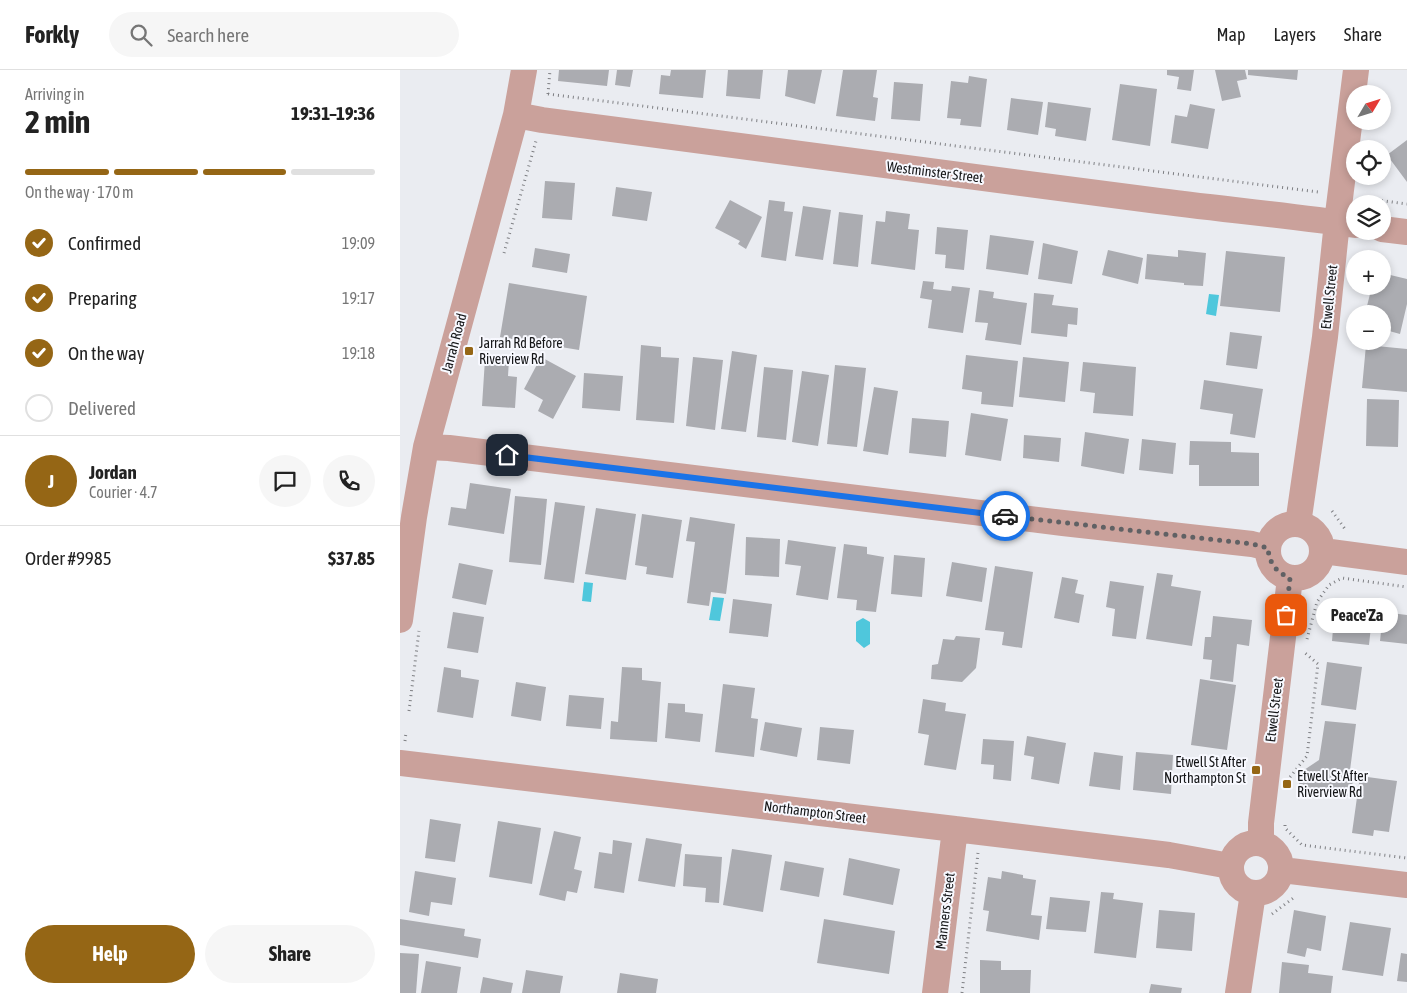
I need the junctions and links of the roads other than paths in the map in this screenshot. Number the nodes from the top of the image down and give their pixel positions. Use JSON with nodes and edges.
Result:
{"nodes":[{"id":1,"x":524,"y":70,"type":"edge"},
{"id":2,"x":1356,"y":70,"type":"edge"},
{"id":3,"x":516,"y":115,"type":"junction"},
{"id":4,"x":1348,"y":195,"type":"edge"},
{"id":5,"x":1346,"y":224,"type":"edge"},
{"id":6,"x":1391,"y":230,"type":"edge"},
{"id":7,"x":1407,"y":232,"type":"edge"},
{"id":8,"x":426,"y":447,"type":"junction"},
{"id":9,"x":1298,"y":524,"type":"junction"},
{"id":10,"x":1268,"y":548,"type":"junction"},
{"id":11,"x":1323,"y":551,"type":"junction"},
{"id":12,"x":1407,"y":562,"type":"edge"},
{"id":13,"x":1290,"y":578,"type":"junction"},
{"id":14,"x":410,"y":622,"type":"edge"},
{"id":15,"x":400,"y":763,"type":"edge"},
{"id":16,"x":955,"y":829,"type":"junction"},
{"id":17,"x":1261,"y":843,"type":"junction"},
{"id":18,"x":1230,"y":866,"type":"junction"},
{"id":19,"x":1282,"y":870,"type":"junction"},
{"id":20,"x":1407,"y":885,"type":"edge"},
{"id":21,"x":1253,"y":893,"type":"junction"},
{"id":22,"x":935,"y":993,"type":"edge"},
{"id":23,"x":1238,"y":993,"type":"edge"}],
"edges":[{"from":1,"to":3,"type":"street","name":"Jarrah Road"},
{"from":2,"to":4,"type":"street","name":"Etwell Street"},
{"from":3,"to":5,"type":"street","name":"Westminster Street"},
{"from":3,"to":8,"type":"street","name":"Jarrah Road"},
{"from":5,"to":9,"type":"street","name":"Etwell Street"},
{"from":6,"to":7,"type":"street"},
{"from":8,"to":10,"type":"street"},
{"from":8,"to":14,"type":"street","name":"Jarrah Road"},
{"from":9,"to":10,"type":"street"},
{"from":9,"to":11,"type":"street"},
{"from":10,"to":13,"type":"street"},
{"from":11,"to":12,"type":"street"},
{"from":11,"to":13,"type":"street"},
{"from":13,"to":17,"type":"street","name":"Etwell Street"},
{"from":15,"to":16,"type":"street","name":"Northampton Street"},
{"from":16,"to":18,"type":"street","name":"Northampton Street"},
{"from":16,"to":22,"type":"street","name":"Manners Street"},
{"from":17,"to":18,"type":"street"},
{"from":17,"to":19,"type":"street"},
{"from":18,"to":21,"type":"street"},
{"from":19,"to":20,"type":"street"},
{"from":19,"to":21,"type":"street"},
{"from":21,"to":23,"type":"street"}]}
